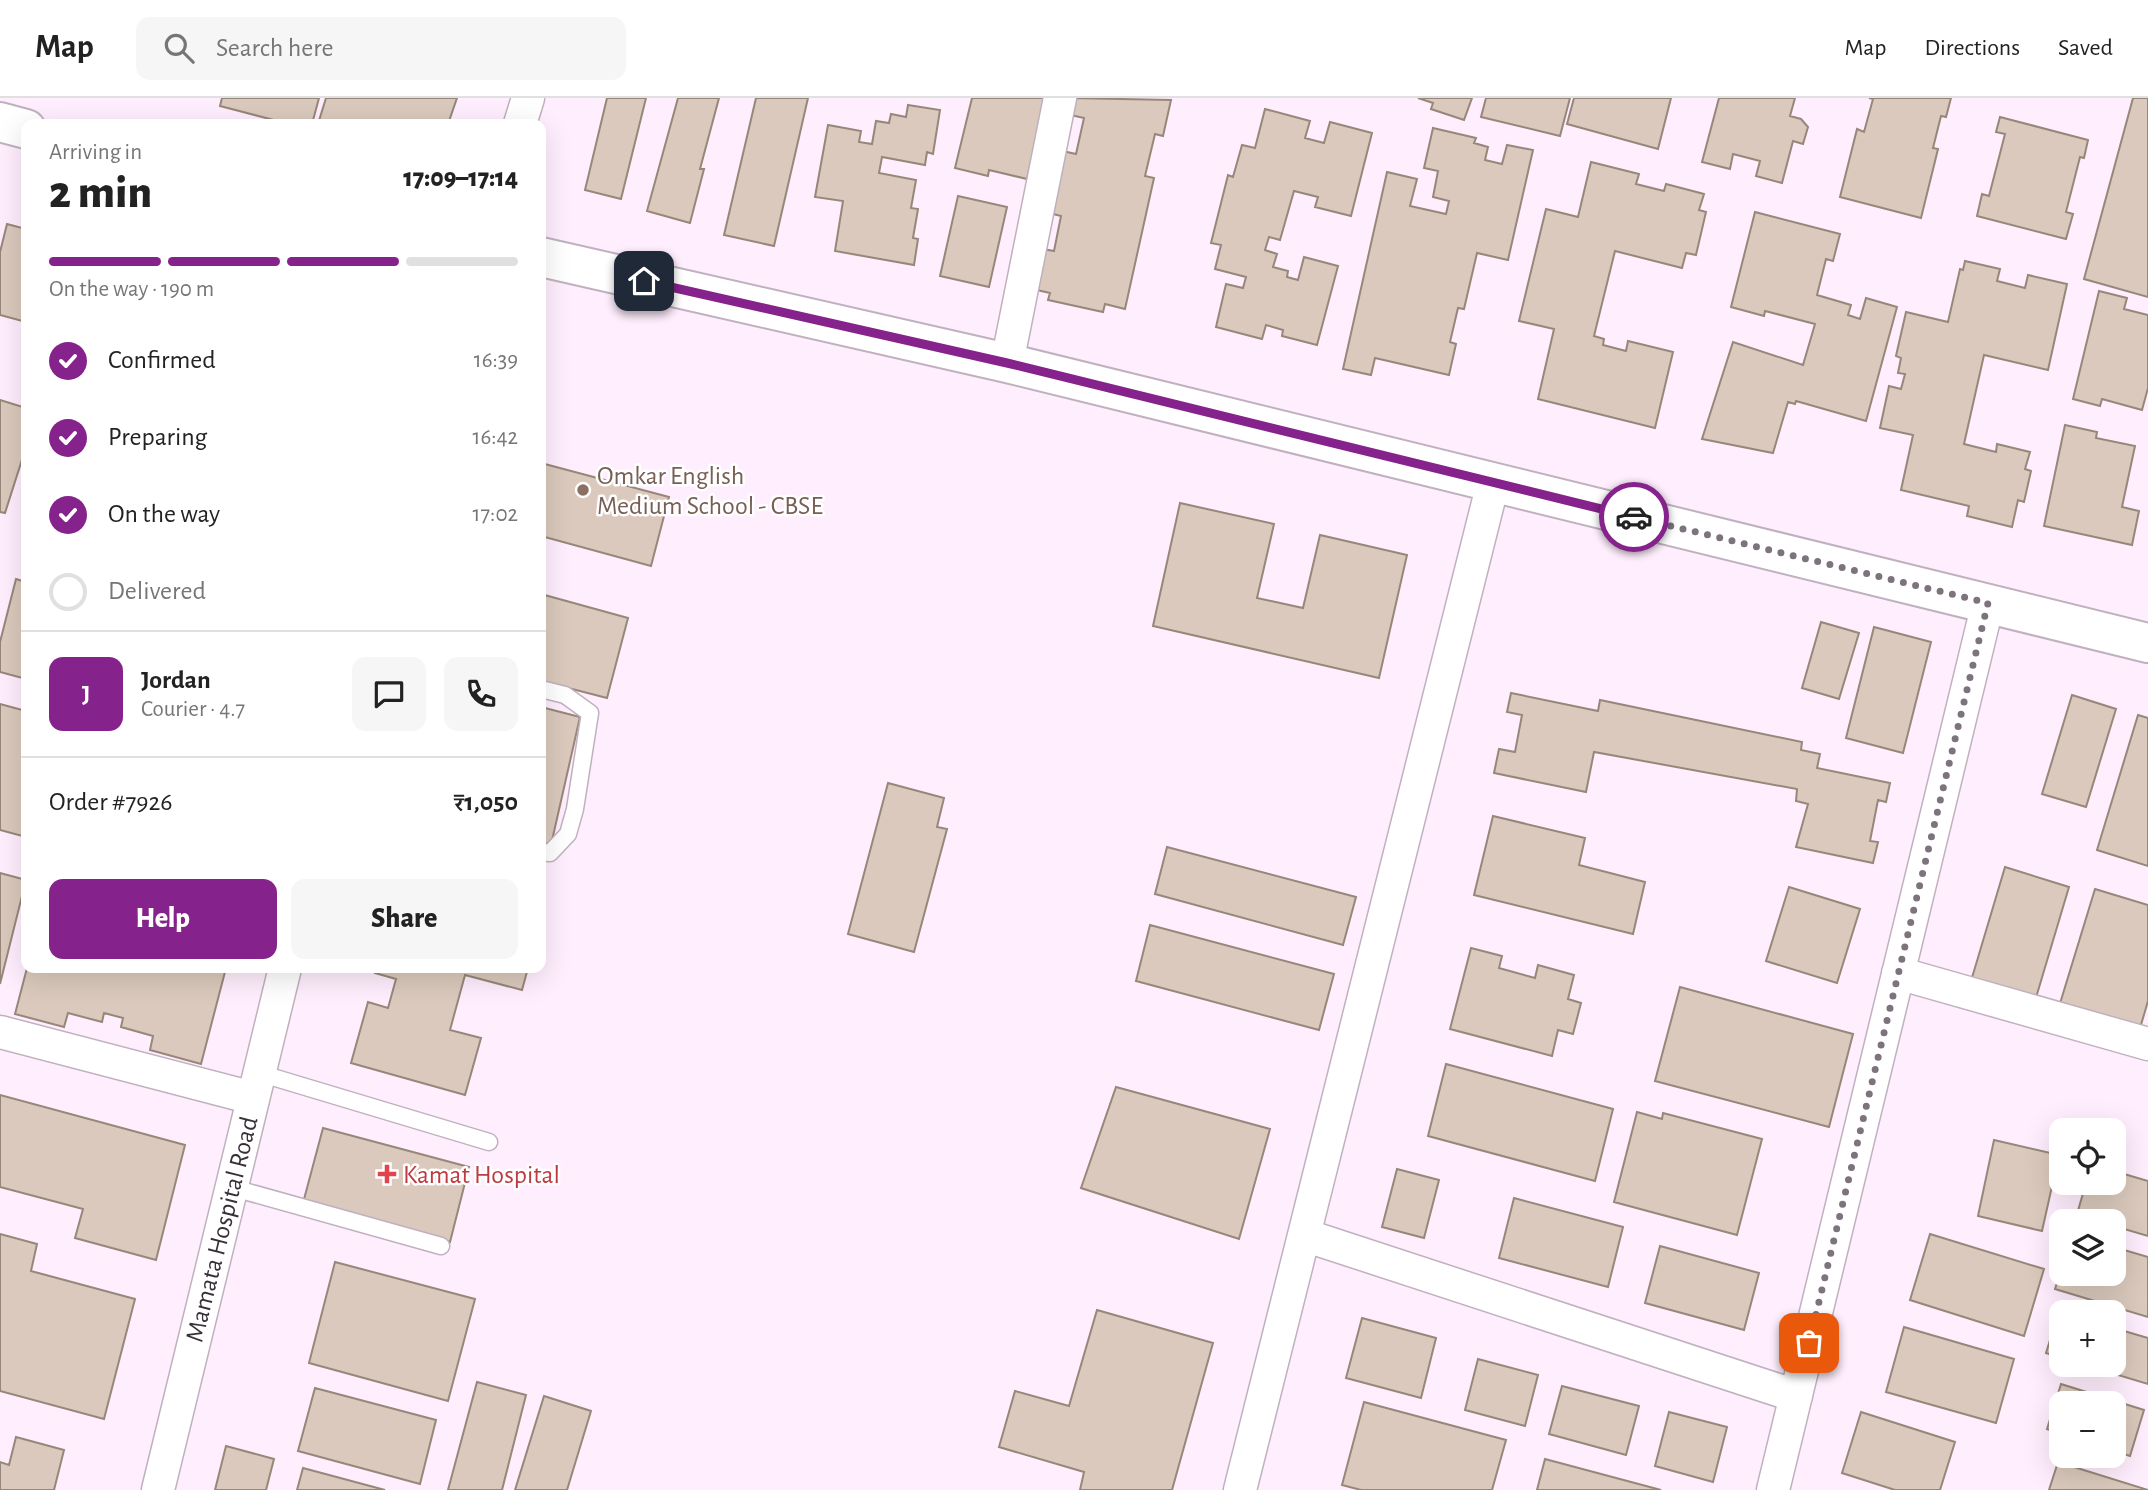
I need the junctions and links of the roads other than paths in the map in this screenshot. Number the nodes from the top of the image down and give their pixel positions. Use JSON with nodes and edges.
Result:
{"nodes":[{"id":1,"x":528,"y":98,"type":"edge"},
{"id":2,"x":1060,"y":98,"type":"edge"},
{"id":3,"x":522,"y":119,"type":"edge"},
{"id":4,"x":0,"y":122,"type":"edge"},
{"id":5,"x":21,"y":128,"type":"edge"},
{"id":6,"x":546,"y":258,"type":"edge"},
{"id":7,"x":1007,"y":363,"type":"junction"},
{"id":8,"x":1493,"y":484,"type":"junction"},
{"id":9,"x":1988,"y":603,"type":"junction"},
{"id":10,"x":2148,"y":643,"type":"edge"},
{"id":11,"x":546,"y":690,"type":"edge"},
{"id":12,"x":546,"y":853,"type":"edge"},
{"id":13,"x":284,"y":973,"type":"edge"},
{"id":14,"x":1898,"y":973,"type":"junction"},
{"id":15,"x":0,"y":1032,"type":"edge"},
{"id":16,"x":2148,"y":1044,"type":"edge"},
{"id":17,"x":256,"y":1085,"type":"junction"},
{"id":18,"x":489,"y":1142,"type":"dead end"},
{"id":19,"x":230,"y":1187,"type":"junction"},
{"id":20,"x":1304,"y":1235,"type":"junction"},
{"id":21,"x":441,"y":1246,"type":"dead end"},
{"id":22,"x":1796,"y":1396,"type":"junction"},
{"id":23,"x":159,"y":1490,"type":"edge"},
{"id":24,"x":1240,"y":1490,"type":"edge"},
{"id":25,"x":1773,"y":1490,"type":"edge"}],
"edges":[{"from":1,"to":3,"type":"street"},
{"from":2,"to":7,"type":"street"},
{"from":4,"to":5,"type":"street"},
{"from":6,"to":7,"type":"street"},
{"from":7,"to":8,"type":"street"},
{"from":8,"to":9,"type":"street"},
{"from":8,"to":20,"type":"street"},
{"from":9,"to":10,"type":"street"},
{"from":9,"to":14,"type":"street"},
{"from":11,"to":12,"type":"lane"},
{"from":13,"to":17,"type":"street","name":"Mamata Hospital Road"},
{"from":14,"to":16,"type":"street"},
{"from":14,"to":22,"type":"street"},
{"from":15,"to":17,"type":"street"},
{"from":17,"to":18,"type":"lane"},
{"from":17,"to":19,"type":"street","name":"Mamata Hospital Road"},
{"from":19,"to":21,"type":"lane"},
{"from":19,"to":23,"type":"street","name":"Mamata Hospital Road"},
{"from":20,"to":22,"type":"street"},
{"from":20,"to":24,"type":"street"},
{"from":22,"to":25,"type":"street"}]}
